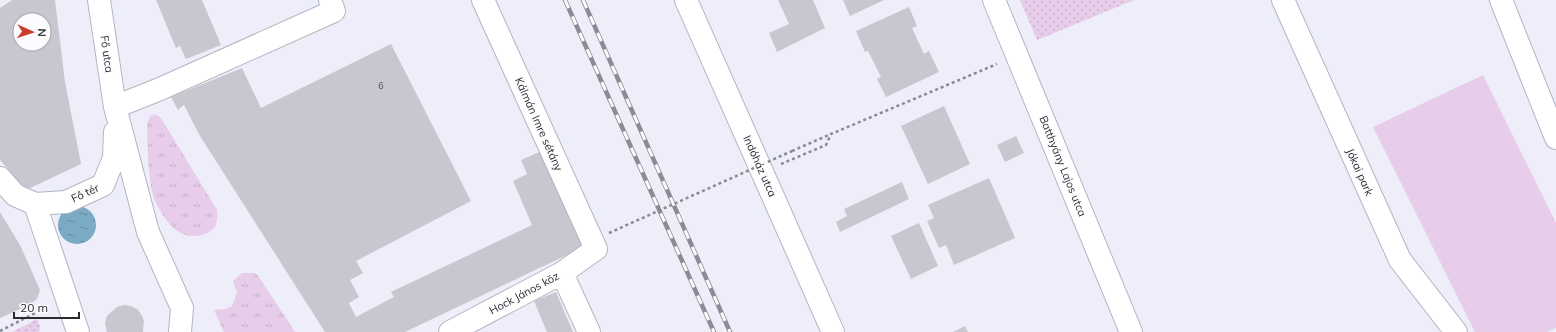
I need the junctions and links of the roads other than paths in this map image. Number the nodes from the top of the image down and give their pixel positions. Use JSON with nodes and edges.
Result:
{"nodes":[{"id":1,"x":99,"y":0,"type":"edge"},
{"id":2,"x":330,"y":0,"type":"edge"},
{"id":3,"x":483,"y":0,"type":"edge"},
{"id":4,"x":686,"y":0,"type":"edge"},
{"id":5,"x":994,"y":0,"type":"edge"},
{"id":6,"x":1283,"y":0,"type":"edge"},
{"id":7,"x":1501,"y":0,"type":"edge"},
{"id":8,"x":115,"y":107,"type":"junction"},
{"id":9,"x":1556,"y":138,"type":"edge"},
{"id":10,"x":0,"y":178,"type":"edge"},
{"id":11,"x":35,"y":204,"type":"junction"},
{"id":12,"x":602,"y":241,"type":"joint"},
{"id":13,"x":562,"y":273,"type":"junction"},
{"id":14,"x":78,"y":332,"type":"edge"},
{"id":15,"x":180,"y":332,"type":"edge"},
{"id":16,"x":450,"y":332,"type":"edge"},
{"id":17,"x":589,"y":332,"type":"edge"},
{"id":18,"x":833,"y":332,"type":"edge"},
{"id":19,"x":1131,"y":332,"type":"edge"},
{"id":20,"x":1456,"y":332,"type":"edge"}],
"edges":[{"from":1,"to":8,"type":"street","name":"Fő utca"},
{"from":2,"to":8,"type":"street"},
{"from":3,"to":12,"type":"street","name":"Kálmán Imre sétány"},
{"from":4,"to":18,"type":"street","name":"Indóház utca"},
{"from":5,"to":19,"type":"street","name":"Batthyány Lajos utca"},
{"from":6,"to":20,"type":"street","name":"Jókai park"},
{"from":7,"to":9,"type":"street"},
{"from":8,"to":11,"type":"street","name":"Fő tér"},
{"from":8,"to":15,"type":"street"},
{"from":10,"to":11,"type":"street","name":"Fő tér"},
{"from":11,"to":14,"type":"street"},
{"from":12,"to":13,"type":"street","name":"Hock János köz"},
{"from":13,"to":16,"type":"street","name":"Hock János köz"},
{"from":13,"to":17,"type":"street"}]}
